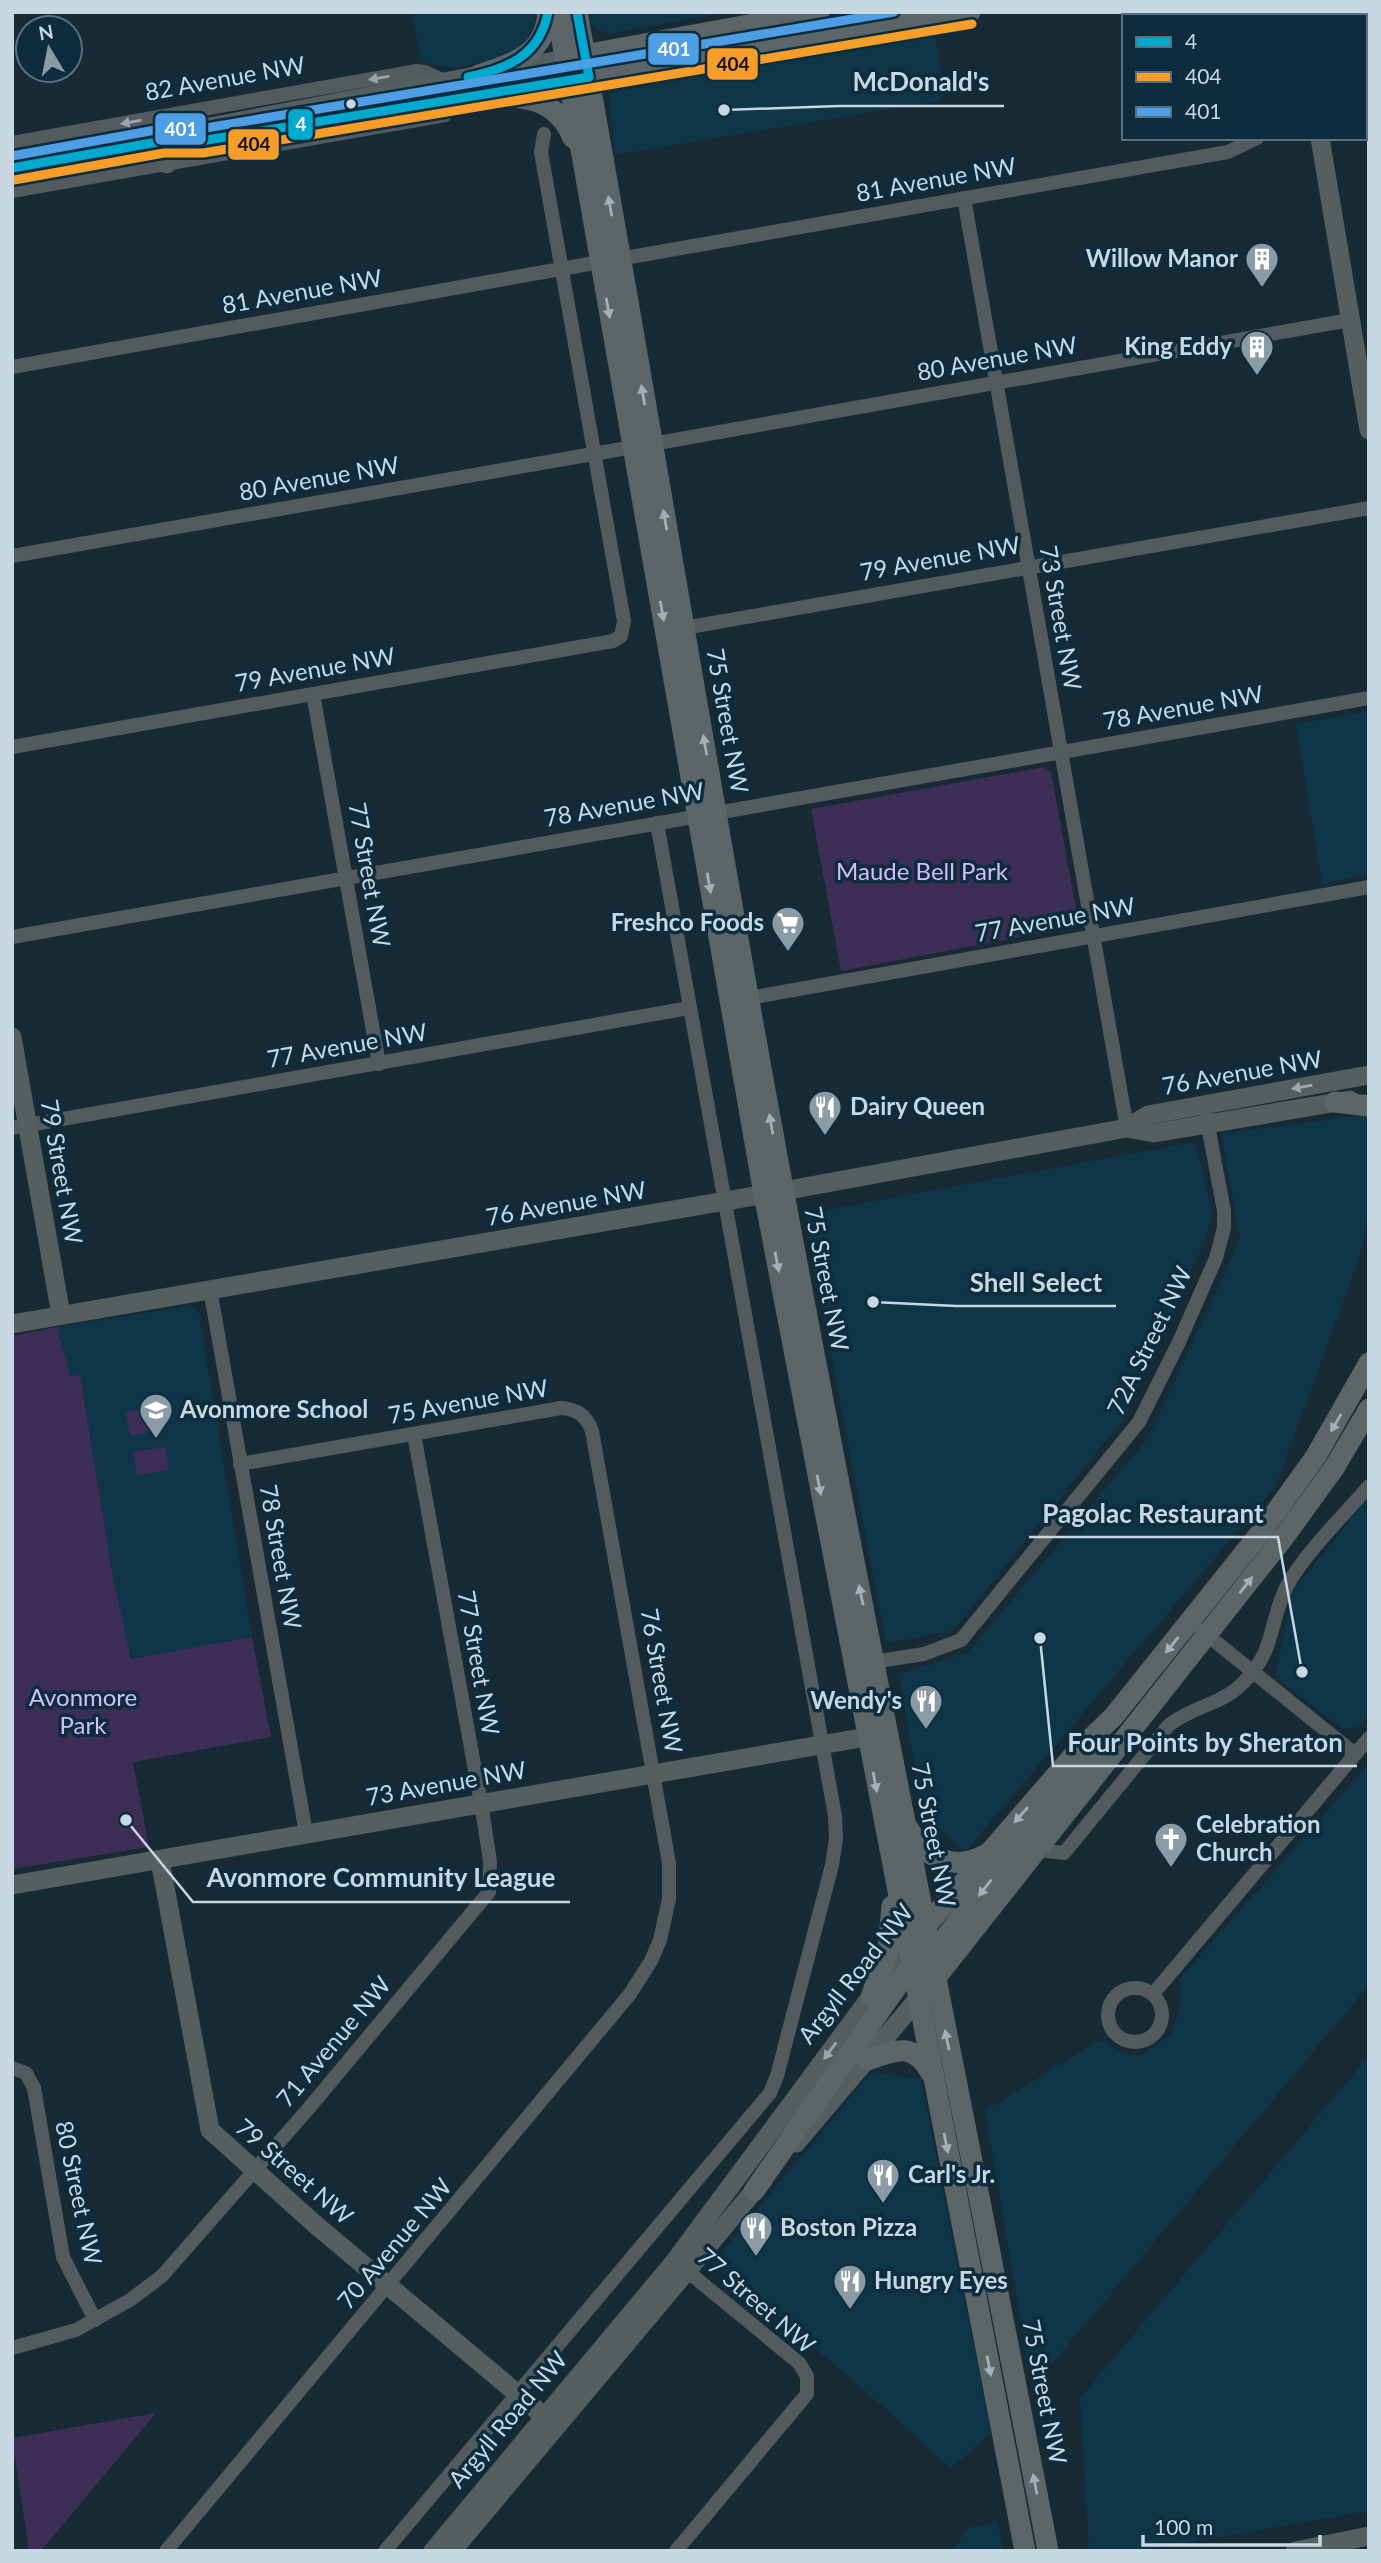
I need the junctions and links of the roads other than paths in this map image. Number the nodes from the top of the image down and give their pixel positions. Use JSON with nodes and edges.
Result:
{"nodes":[{"id":1,"x":548,"y":12,"type":"edge"},
{"id":2,"x":556,"y":12,"type":"edge"},
{"id":3,"x":577,"y":12,"type":"edge"},
{"id":4,"x":819,"y":12,"type":"edge"},
{"id":5,"x":970,"y":12,"type":"edge"},
{"id":6,"x":575,"y":57,"type":"junction"},
{"id":7,"x":579,"y":79,"type":"junction"},
{"id":8,"x":444,"y":81,"type":"junction"},
{"id":9,"x":480,"y":85,"type":"junction"},
{"id":10,"x":445,"y":115,"type":"dead end"},
{"id":11,"x":544,"y":134,"type":"dead end"},
{"id":12,"x":1254,"y":140,"type":"edge"},
{"id":13,"x":1320,"y":140,"type":"edge"},
{"id":14,"x":163,"y":141,"type":"junction"},
{"id":15,"x":12,"y":143,"type":"edge"},
{"id":16,"x":167,"y":164,"type":"junction"},
{"id":17,"x":12,"y":168,"type":"edge"},
{"id":18,"x":584,"y":169,"type":"junction"},
{"id":19,"x":12,"y":191,"type":"edge"},
{"id":20,"x":964,"y":198,"type":"junction"},
{"id":21,"x":610,"y":260,"type":"junction"},
{"id":22,"x":562,"y":268,"type":"junction"},
{"id":23,"x":1350,"y":320,"type":"junction"},
{"id":24,"x":12,"y":366,"type":"edge"},
{"id":25,"x":996,"y":382,"type":"junction"},
{"id":26,"x":1369,"y":430,"type":"edge"},
{"id":27,"x":643,"y":445,"type":"junction"},
{"id":28,"x":594,"y":454,"type":"junction"},
{"id":29,"x":1369,"y":508,"type":"edge"},
{"id":30,"x":12,"y":556,"type":"edge"},
{"id":31,"x":1028,"y":566,"type":"junction"},
{"id":32,"x":684,"y":628,"type":"junction"},
{"id":33,"x":313,"y":694,"type":"junction"},
{"id":34,"x":1369,"y":698,"type":"edge"},
{"id":35,"x":12,"y":747,"type":"edge"},
{"id":36,"x":1061,"y":752,"type":"junction"},
{"id":37,"x":707,"y":814,"type":"junction"},
{"id":38,"x":657,"y":823,"type":"junction"},
{"id":39,"x":346,"y":878,"type":"junction"},
{"id":40,"x":1369,"y":887,"type":"edge"},
{"id":41,"x":1093,"y":936,"type":"junction"},
{"id":42,"x":12,"y":937,"type":"edge"},
{"id":43,"x":749,"y":998,"type":"junction"},
{"id":44,"x":689,"y":1008,"type":"junction"},
{"id":45,"x":12,"y":1037,"type":"edge"},
{"id":46,"x":379,"y":1064,"type":"junction"},
{"id":47,"x":1369,"y":1075,"type":"edge"},
{"id":48,"x":1369,"y":1097,"type":"edge"},
{"id":49,"x":1335,"y":1102,"type":"junction"},
{"id":50,"x":1204,"y":1105,"type":"junction"},
{"id":51,"x":1369,"y":1106,"type":"edge"},
{"id":52,"x":1208,"y":1125,"type":"junction"},
{"id":53,"x":20,"y":1127,"type":"edge"},
{"id":54,"x":1127,"y":1128,"type":"junction"},
{"id":55,"x":774,"y":1193,"type":"junction"},
{"id":56,"x":723,"y":1202,"type":"junction"},
{"id":57,"x":210,"y":1289,"type":"junction"},
{"id":58,"x":61,"y":1315,"type":"junction"},
{"id":59,"x":12,"y":1324,"type":"edge"},
{"id":60,"x":1369,"y":1363,"type":"edge"},
{"id":61,"x":1369,"y":1409,"type":"edge"},
{"id":62,"x":579,"y":1413,"type":"joint"},
{"id":63,"x":414,"y":1434,"type":"junction"},
{"id":64,"x":240,"y":1464,"type":"junction"},
{"id":65,"x":1369,"y":1486,"type":"edge"},
{"id":66,"x":1199,"y":1628,"type":"junction"},
{"id":67,"x":865,"y":1663,"type":"junction"},
{"id":68,"x":1253,"y":1672,"type":"junction"},
{"id":69,"x":1114,"y":1716,"type":"junction"},
{"id":70,"x":877,"y":1735,"type":"junction"},
{"id":71,"x":1369,"y":1738,"type":"edge"},
{"id":72,"x":822,"y":1745,"type":"junction"},
{"id":73,"x":1355,"y":1754,"type":"junction"},
{"id":74,"x":655,"y":1774,"type":"junction"},
{"id":75,"x":481,"y":1803,"type":"junction"},
{"id":76,"x":901,"y":1815,"type":"junction"},
{"id":77,"x":306,"y":1833,"type":"junction"},
{"id":78,"x":1037,"y":1850,"type":"junction"},
{"id":79,"x":987,"y":1854,"type":"junction"},
{"id":80,"x":160,"y":1860,"type":"junction"},
{"id":81,"x":894,"y":1883,"type":"junction"},
{"id":82,"x":12,"y":1885,"type":"edge"},
{"id":83,"x":484,"y":1899,"type":"joint"},
{"id":84,"x":925,"y":1927,"type":"junction"},
{"id":85,"x":651,"y":1961,"type":"joint"},
{"id":86,"x":921,"y":1963,"type":"junction"},
{"id":87,"x":1153,"y":1994,"type":"dead end"},
{"id":88,"x":871,"y":1997,"type":"junction"},
{"id":89,"x":918,"y":2000,"type":"junction"},
{"id":90,"x":868,"y":2060,"type":"junction"},
{"id":91,"x":19,"y":2070,"type":"edge"},
{"id":92,"x":933,"y":2076,"type":"junction"},
{"id":93,"x":255,"y":2171,"type":"junction"},
{"id":94,"x":754,"y":2191,"type":"junction"},
{"id":95,"x":680,"y":2266,"type":"junction"},
{"id":96,"x":389,"y":2287,"type":"junction"},
{"id":97,"x":95,"y":2320,"type":"junction"},
{"id":98,"x":12,"y":2348,"type":"edge"},
{"id":99,"x":517,"y":2393,"type":"junction"},
{"id":100,"x":551,"y":2422,"type":"junction"},
{"id":101,"x":1369,"y":2536,"type":"edge"},
{"id":102,"x":1348,"y":2545,"type":"edge"},
{"id":103,"x":166,"y":2551,"type":"edge"},
{"id":104,"x":385,"y":2551,"type":"edge"},
{"id":105,"x":433,"y":2551,"type":"edge"},
{"id":106,"x":452,"y":2551,"type":"edge"},
{"id":107,"x":676,"y":2551,"type":"edge"},
{"id":108,"x":1025,"y":2551,"type":"edge"},
{"id":109,"x":1048,"y":2551,"type":"edge"},
{"id":110,"x":1295,"y":2551,"type":"edge"}],
"edges":[{"from":1,"to":9,"type":"main road"},
{"from":2,"to":6,"type":"main road","name":"75 Street NW"},
{"from":3,"to":6,"type":"main road","name":"75 Street NW"},
{"from":4,"to":6,"type":"main road","name":"82 Avenue NW"},
{"from":5,"to":7,"type":"main road","name":"82 Avenue NW"},
{"from":6,"to":7,"type":"main road","name":"75 Street NW"},
{"from":6,"to":9,"type":"street","name":"82 Avenue NW"},
{"from":7,"to":9,"type":"street","name":"82 Avenue NW"},
{"from":7,"to":18,"type":"main road","name":"75 Street NW"},
{"from":21,"to":7,"type":"main road","name":"75 Street NW","one_way":true},
{"from":8,"to":9,"type":"street","name":"82 Avenue NW"},
{"from":8,"to":14,"type":"street","name":"82 Avenue NW"},
{"from":8,"to":15,"type":"street","name":"82 Avenue NW","one_way":true},
{"from":9,"to":14,"type":"street","name":"82 Avenue NW"},
{"from":9,"to":18,"type":"main road"},
{"from":10,"to":16,"type":"street"},
{"from":11,"to":22,"type":"street"},
{"from":12,"to":20,"type":"street","name":"81 Avenue NW"},
{"from":13,"to":23,"type":"street"},
{"from":14,"to":16,"type":"street"},
{"from":14,"to":17,"type":"street","name":"82 Avenue NW"},
{"from":16,"to":19,"type":"street"},
{"from":18,"to":21,"type":"main road","name":"75 Street NW"},
{"from":20,"to":21,"type":"street","name":"81 Avenue NW"},
{"from":20,"to":25,"type":"street","name":"73 Street NW"},
{"from":21,"to":22,"type":"street","name":"81 Avenue NW"},
{"from":21,"to":27,"type":"main road","name":"75 Street NW"},
{"from":22,"to":24,"type":"street","name":"81 Avenue NW"},
{"from":22,"to":28,"type":"street"},
{"from":23,"to":25,"type":"street","name":"80 Avenue NW"},
{"from":23,"to":26,"type":"street"},
{"from":25,"to":27,"type":"street","name":"80 Avenue NW"},
{"from":25,"to":31,"type":"street","name":"73 Street NW"},
{"from":27,"to":28,"type":"street","name":"80 Avenue NW"},
{"from":32,"to":27,"type":"main road","name":"75 Street NW","one_way":true},
{"from":27,"to":37,"type":"main road","name":"75 Street NW","one_way":true},
{"from":28,"to":30,"type":"street","name":"80 Avenue NW"},
{"from":28,"to":33,"type":"street","name":"79 Avenue NW"},
{"from":29,"to":31,"type":"street","name":"79 Avenue NW"},
{"from":31,"to":32,"type":"street","name":"79 Avenue NW"},
{"from":31,"to":36,"type":"street","name":"73 Street NW"},
{"from":37,"to":32,"type":"main road","name":"75 Street NW","one_way":true},
{"from":33,"to":35,"type":"street","name":"79 Avenue NW"},
{"from":33,"to":39,"type":"street","name":"77 Street NW"},
{"from":34,"to":36,"type":"street","name":"78 Avenue NW"},
{"from":36,"to":37,"type":"street","name":"78 Avenue NW"},
{"from":36,"to":41,"type":"street","name":"73 Street NW"},
{"from":37,"to":38,"type":"street","name":"78 Avenue NW"},
{"from":37,"to":43,"type":"main road","name":"75 Street NW"},
{"from":37,"to":55,"type":"main road","name":"75 Street NW","one_way":true},
{"from":38,"to":39,"type":"street","name":"78 Avenue NW"},
{"from":38,"to":44,"type":"street"},
{"from":39,"to":42,"type":"street","name":"78 Avenue NW"},
{"from":39,"to":46,"type":"street","name":"77 Street NW"},
{"from":40,"to":41,"type":"street","name":"77 Avenue NW"},
{"from":41,"to":43,"type":"street","name":"77 Avenue NW"},
{"from":41,"to":54,"type":"street","name":"73 Street NW"},
{"from":55,"to":43,"type":"main road","name":"75 Street NW","one_way":true},
{"from":44,"to":46,"type":"street","name":"77 Avenue NW"},
{"from":44,"to":56,"type":"street"},
{"from":45,"to":53,"type":"street","name":"79 Street NW"},
{"from":46,"to":53,"type":"street","name":"77 Avenue NW"},
{"from":47,"to":50,"type":"street","name":"76 Avenue NW","one_way":true},
{"from":48,"to":49,"type":"street","name":"76 Avenue NW"},
{"from":49,"to":51,"type":"main road"},
{"from":49,"to":52,"type":"street","name":"76 Avenue NW"},
{"from":50,"to":52,"type":"street","name":"72A Street NW"},
{"from":50,"to":54,"type":"street","name":"76 Avenue NW"},
{"from":52,"to":54,"type":"street","name":"76 Avenue NW"},
{"from":52,"to":67,"type":"street","name":"72A Street NW"},
{"from":53,"to":58,"type":"street","name":"79 Street NW"},
{"from":54,"to":55,"type":"street","name":"76 Avenue NW"},
{"from":55,"to":56,"type":"street","name":"76 Avenue NW"},
{"from":55,"to":67,"type":"main road","name":"75 Street NW"},
{"from":56,"to":57,"type":"street","name":"76 Avenue NW"},
{"from":56,"to":72,"type":"street"},
{"from":57,"to":58,"type":"street","name":"76 Avenue NW"},
{"from":57,"to":64,"type":"street","name":"78 Street NW"},
{"from":58,"to":59,"type":"street","name":"76 Avenue NW"},
{"from":60,"to":66,"type":"main road","name":"Argyll Road NW","one_way":true},
{"from":66,"to":61,"type":"main road","name":"Argyll Road NW","one_way":true},
{"from":62,"to":63,"type":"street","name":"75 Avenue NW"},
{"from":62,"to":74,"type":"street","name":"76 Street NW"},
{"from":63,"to":64,"type":"street","name":"75 Avenue NW"},
{"from":63,"to":75,"type":"street","name":"77 Street NW"},
{"from":64,"to":77,"type":"street","name":"78 Street NW"},
{"from":65,"to":68,"type":"street"},
{"from":66,"to":68,"type":"street"},
{"from":66,"to":69,"type":"main road","name":"Argyll Road NW","one_way":true},
{"from":66,"to":78,"type":"main road","name":"Argyll Road NW"},
{"from":67,"to":70,"type":"main road","name":"75 Street NW"},
{"from":68,"to":73,"type":"street"},
{"from":68,"to":78,"type":"street"},
{"from":69,"to":79,"type":"main road","name":"Argyll Road NW","one_way":true},
{"from":69,"to":86,"type":"main road","one_way":true},
{"from":70,"to":72,"type":"street","name":"73 Avenue NW"},
{"from":70,"to":76,"type":"main road","name":"75 Street NW"},
{"from":70,"to":81,"type":"main road","name":"75 Street NW","one_way":true},
{"from":71,"to":73,"type":"street"},
{"from":72,"to":74,"type":"street","name":"73 Avenue NW"},
{"from":72,"to":99,"type":"street","name":"Argyll Road NW"},
{"from":73,"to":87,"type":"street"},
{"from":74,"to":75,"type":"street","name":"73 Avenue NW"},
{"from":74,"to":85,"type":"street","name":"76 Street NW"},
{"from":75,"to":77,"type":"street","name":"73 Avenue NW"},
{"from":75,"to":83,"type":"street","name":"77 Street NW"},
{"from":76,"to":79,"type":"main road"},
{"from":76,"to":84,"type":"main road","name":"75 Street NW"},
{"from":77,"to":80,"type":"street","name":"73 Avenue NW"},
{"from":78,"to":86,"type":"main road","name":"Argyll Road NW"},
{"from":79,"to":84,"type":"main road","name":"Argyll Road NW"},
{"from":80,"to":82,"type":"street","name":"73 Avenue NW"},
{"from":80,"to":93,"type":"street","name":"79 Street NW"},
{"from":81,"to":86,"type":"main road","name":"75 Street NW"},
{"from":81,"to":88,"type":"main road"},
{"from":83,"to":93,"type":"street","name":"71 Avenue NW"},
{"from":84,"to":86,"type":"main road","name":"Argyll Road NW"},
{"from":85,"to":96,"type":"street","name":"70 Avenue NW"},
{"from":86,"to":88,"type":"street","name":"Argyll Road NW"},
{"from":86,"to":89,"type":"main road","name":"75 Street NW"},
{"from":86,"to":94,"type":"main road"},
{"from":109,"to":86,"type":"main road","name":"75 Street NW","one_way":true},
{"from":88,"to":95,"type":"street","name":"Argyll Road NW","one_way":true},
{"from":89,"to":90,"type":"street","name":"Argyll Road NW"},
{"from":89,"to":92,"type":"main road","name":"75 Street NW"},
{"from":90,"to":92,"type":"main road"},
{"from":90,"to":94,"type":"street","name":"Argyll Road NW"},
{"from":91,"to":97,"type":"street","name":"80 Street NW"},
{"from":92,"to":108,"type":"main road","name":"75 Street NW","one_way":true},
{"from":93,"to":96,"type":"street","name":"79 Street NW"},
{"from":93,"to":97,"type":"street","name":"71 Avenue NW"},
{"from":94,"to":95,"type":"street","name":"Argyll Road NW"},
{"from":95,"to":100,"type":"street","name":"Argyll Road NW"},
{"from":95,"to":107,"type":"street","name":"77 Street NW"},
{"from":96,"to":99,"type":"street","name":"79 Street NW"},
{"from":96,"to":103,"type":"street","name":"70 Avenue NW"},
{"from":97,"to":98,"type":"street","name":"71 Avenue NW"},
{"from":99,"to":100,"type":"street","name":"79 Street NW"},
{"from":99,"to":104,"type":"street","name":"Argyll Road NW"},
{"from":100,"to":105,"type":"street","name":"Argyll Road NW"},
{"from":100,"to":106,"type":"street","name":"Argyll Road NW"},
{"from":101,"to":102,"type":"street"},
{"from":102,"to":110,"type":"street"}]}
